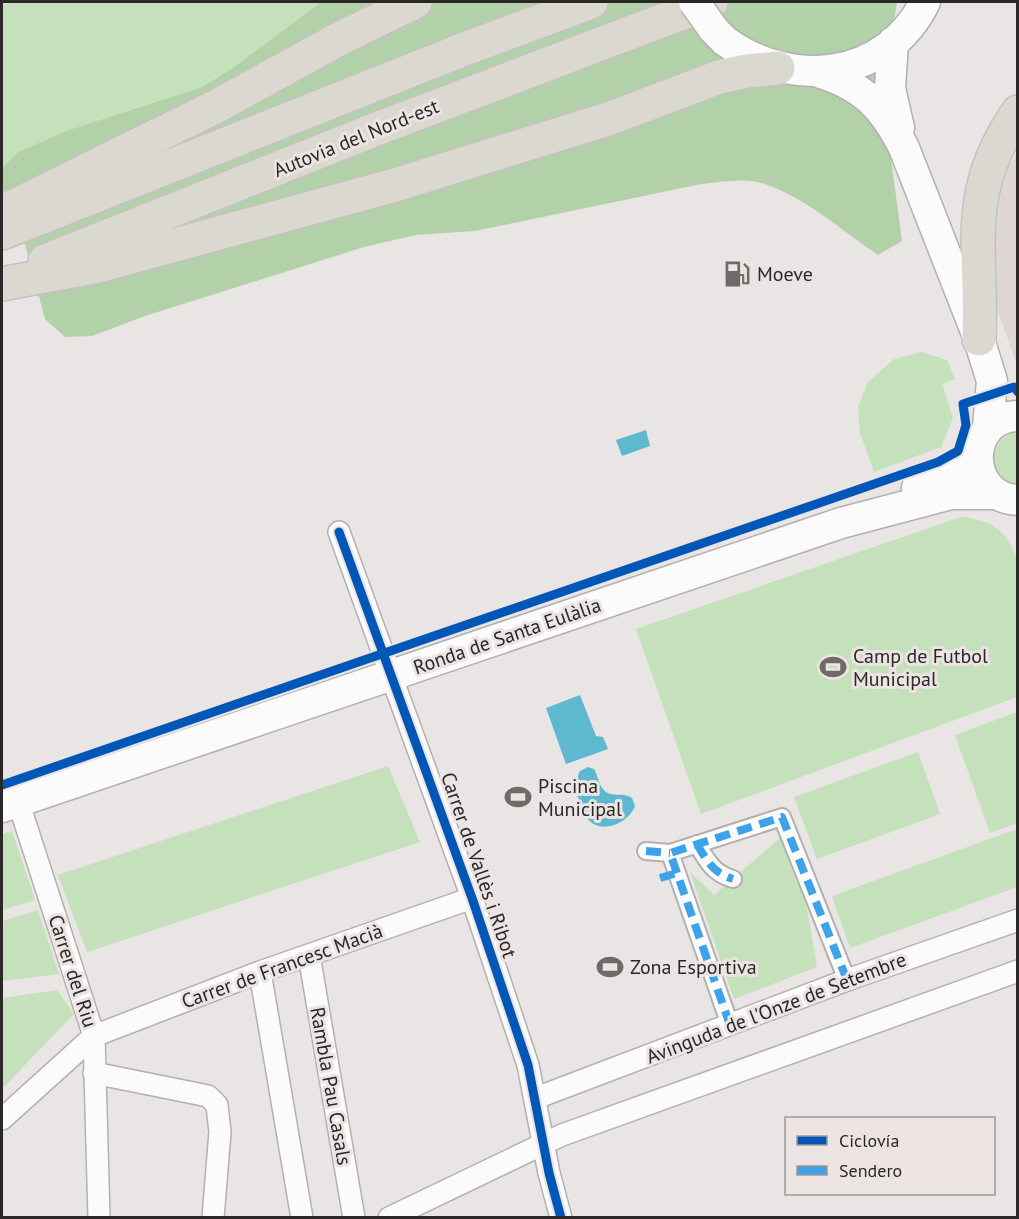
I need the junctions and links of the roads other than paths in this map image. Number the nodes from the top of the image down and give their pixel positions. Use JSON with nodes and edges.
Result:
{"nodes":[{"id":1,"x":416,"y":2,"type":"edge"},
{"id":2,"x":591,"y":2,"type":"edge"},
{"id":3,"x":694,"y":2,"type":"edge"},
{"id":4,"x":711,"y":2,"type":"edge"},
{"id":5,"x":925,"y":2,"type":"edge"},
{"id":6,"x":893,"y":42,"type":"junction"},
{"id":7,"x":778,"y":68,"type":"junction"},
{"id":8,"x":818,"y":72,"type":"junction"},
{"id":9,"x":1017,"y":112,"type":"edge"},
{"id":10,"x":904,"y":148,"type":"junction"},
{"id":11,"x":2,"y":212,"type":"edge"},
{"id":12,"x":2,"y":233,"type":"edge"},
{"id":13,"x":2,"y":278,"type":"edge"},
{"id":14,"x":2,"y":284,"type":"edge"},
{"id":15,"x":979,"y":339,"type":"junction"},
{"id":16,"x":992,"y":381,"type":"junction"},
{"id":17,"x":1017,"y":406,"type":"edge"},
{"id":18,"x":1017,"y":416,"type":"edge"},
{"id":19,"x":983,"y":437,"type":"junction"},
{"id":20,"x":1011,"y":500,"type":"edge"},
{"id":21,"x":842,"y":523,"type":"junction"},
{"id":22,"x":339,"y":532,"type":"dead end"},
{"id":23,"x":392,"y":675,"type":"junction"},
{"id":24,"x":10,"y":804,"type":"edge"},
{"id":25,"x":697,"y":844,"type":"junction"},
{"id":26,"x":645,"y":851,"type":"dead end"},
{"id":27,"x":670,"y":853,"type":"junction"},
{"id":28,"x":677,"y":873,"type":"junction"},
{"id":29,"x":660,"y":878,"type":"dead end"},
{"id":30,"x":733,"y":879,"type":"dead end"},
{"id":31,"x":472,"y":898,"type":"junction"},
{"id":32,"x":1017,"y":920,"type":"edge"},
{"id":33,"x":309,"y":955,"type":"junction"},
{"id":34,"x":1017,"y":971,"type":"edge"},
{"id":35,"x":260,"y":972,"type":"junction"},
{"id":36,"x":846,"y":980,"type":"junction"},
{"id":37,"x":730,"y":1025,"type":"junction"},
{"id":38,"x":94,"y":1036,"type":"junction"},
{"id":39,"x":94,"y":1073,"type":"junction"},
{"id":40,"x":536,"y":1098,"type":"junction"},
{"id":41,"x":2,"y":1119,"type":"edge"},
{"id":42,"x":543,"y":1144,"type":"junction"},
{"id":43,"x":99,"y":1218,"type":"edge"},
{"id":44,"x":213,"y":1218,"type":"edge"},
{"id":45,"x":302,"y":1218,"type":"edge"},
{"id":46,"x":354,"y":1218,"type":"edge"},
{"id":47,"x":389,"y":1218,"type":"edge"},
{"id":48,"x":561,"y":1218,"type":"edge"}],
"edges":[{"from":1,"to":11,"type":"highway"},
{"from":2,"to":12,"type":"highway"},
{"from":3,"to":7,"type":"main road","bridge":true},
{"from":4,"to":13,"type":"highway","name":"Autovia del Nord-est"},
{"from":5,"to":6,"type":"main road"},
{"from":6,"to":8,"type":"main road"},
{"from":6,"to":10,"type":"main road"},
{"from":7,"to":8,"type":"main road"},
{"from":7,"to":14,"type":"highway"},
{"from":8,"to":10,"type":"main road"},
{"from":9,"to":15,"type":"highway"},
{"from":10,"to":15,"type":"main road"},
{"from":15,"to":16,"type":"main road"},
{"from":16,"to":17,"type":"main road"},
{"from":16,"to":19,"type":"main road"},
{"from":18,"to":19,"type":"main road"},
{"from":19,"to":20,"type":"main road"},
{"from":19,"to":21,"type":"main road","name":"Ronda de Santa Eulàlia"},
{"from":20,"to":21,"type":"main road","name":"Ronda de Santa Eulàlia"},
{"from":21,"to":23,"type":"main road","name":"Ronda de Santa Eulàlia"},
{"from":22,"to":23,"type":"street","name":"Carrer de Vallès i Ribot"},
{"from":23,"to":24,"type":"main road","name":"Ronda de Santa Eulàlia"},
{"from":23,"to":31,"type":"street","name":"Carrer de Vallès i Ribot"},
{"from":24,"to":38,"type":"street","name":"Carrer del Riu"},
{"from":25,"to":27,"type":"street"},
{"from":25,"to":30,"type":"street"},
{"from":25,"to":36,"type":"street"},
{"from":26,"to":27,"type":"street"},
{"from":27,"to":28,"type":"street"},
{"from":28,"to":29,"type":"street"},
{"from":28,"to":37,"type":"street"},
{"from":31,"to":33,"type":"street","name":"Carrer de Francesc Macià"},
{"from":31,"to":40,"type":"street","name":"Carrer de Vallès i Ribot"},
{"from":32,"to":36,"type":"street","name":"Avinguda de l'Onze de Setembre"},
{"from":33,"to":35,"type":"street","name":"Carrer de Francesc Macià"},
{"from":33,"to":46,"type":"street","name":"Rambla Pau Casals"},
{"from":34,"to":42,"type":"street"},
{"from":35,"to":38,"type":"street","name":"Carrer de Francesc Macià"},
{"from":35,"to":45,"type":"street"},
{"from":36,"to":37,"type":"street","name":"Avinguda de l'Onze de Setembre"},
{"from":37,"to":40,"type":"street","name":"Avinguda de l'Onze de Setembre"},
{"from":38,"to":39,"type":"street","name":"Carrer del Riu"},
{"from":38,"to":41,"type":"street"},
{"from":39,"to":43,"type":"street","name":"Carrer del Riu"},
{"from":39,"to":44,"type":"street"},
{"from":40,"to":42,"type":"street","name":"Carrer de Vallès i Ribot"},
{"from":42,"to":47,"type":"street"},
{"from":42,"to":48,"type":"street","name":"Carrer de Vallès i Ribot"}]}
